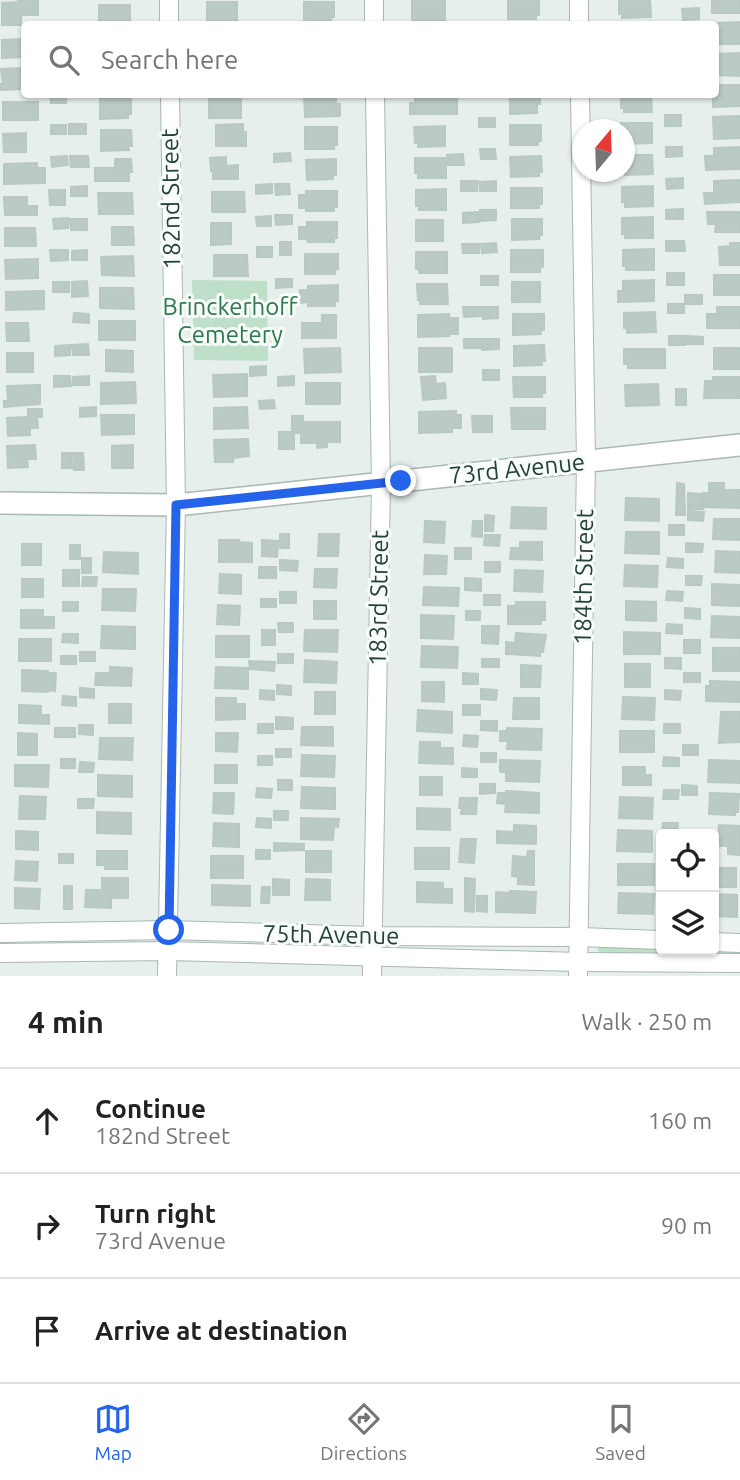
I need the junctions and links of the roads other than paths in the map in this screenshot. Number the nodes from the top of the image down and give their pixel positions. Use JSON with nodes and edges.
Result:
{"nodes":[{"id":1,"x":169,"y":0,"type":"edge"},
{"id":2,"x":374,"y":0,"type":"edge"},
{"id":3,"x":579,"y":0,"type":"edge"},
{"id":4,"x":169,"y":21,"type":"edge"},
{"id":5,"x":374,"y":21,"type":"edge"},
{"id":6,"x":579,"y":21,"type":"edge"},
{"id":7,"x":170,"y":98,"type":"edge"},
{"id":8,"x":375,"y":98,"type":"edge"},
{"id":9,"x":580,"y":98,"type":"edge"},
{"id":10,"x":740,"y":445,"type":"edge"},
{"id":11,"x":586,"y":461,"type":"junction"},
{"id":12,"x":381,"y":484,"type":"junction"},
{"id":13,"x":0,"y":503,"type":"edge"},
{"id":14,"x":176,"y":505,"type":"junction"},
{"id":15,"x":169,"y":930,"type":"junction"},
{"id":16,"x":0,"y":933,"type":"edge"},
{"id":17,"x":373,"y":936,"type":"junction"},
{"id":18,"x":579,"y":937,"type":"junction"},
{"id":19,"x":656,"y":940,"type":"edge"},
{"id":20,"x":719,"y":942,"type":"edge"},
{"id":21,"x":740,"y":943,"type":"edge"},
{"id":22,"x":168,"y":951,"type":"junction"},
{"id":23,"x":0,"y":953,"type":"edge"},
{"id":24,"x":373,"y":956,"type":"junction"},
{"id":25,"x":740,"y":963,"type":"edge"},
{"id":26,"x":578,"y":969,"type":"edge"},
{"id":27,"x":167,"y":976,"type":"edge"},
{"id":28,"x":372,"y":976,"type":"edge"}],
"edges":[{"from":1,"to":4,"type":"street"},
{"from":2,"to":5,"type":"street"},
{"from":3,"to":6,"type":"street"},
{"from":7,"to":14,"type":"street","name":"182nd Street"},
{"from":8,"to":12,"type":"street","name":"183rd Street"},
{"from":9,"to":11,"type":"street","name":"184th Street"},
{"from":10,"to":11,"type":"street","name":"73rd Avenue"},
{"from":11,"to":12,"type":"street","name":"73rd Avenue"},
{"from":11,"to":18,"type":"street","name":"184th Street"},
{"from":12,"to":14,"type":"street","name":"73rd Avenue"},
{"from":12,"to":17,"type":"street","name":"183rd Street"},
{"from":13,"to":14,"type":"street","name":"73rd Avenue"},
{"from":14,"to":15,"type":"street","name":"182nd Street"},
{"from":15,"to":16,"type":"street","name":"75th Avenue"},
{"from":15,"to":17,"type":"street","name":"75th Avenue"},
{"from":15,"to":22,"type":"street","name":"182nd Street"},
{"from":17,"to":18,"type":"street","name":"75th Avenue"},
{"from":17,"to":24,"type":"street","name":"183rd Street"},
{"from":18,"to":19,"type":"street","name":"75th Avenue"},
{"from":18,"to":26,"type":"street","name":"184th Street"},
{"from":20,"to":21,"type":"street"},
{"from":22,"to":23,"type":"street","name":"75th Avenue"},
{"from":22,"to":24,"type":"street","name":"75th Avenue"},
{"from":22,"to":27,"type":"street","name":"182nd Street"},
{"from":24,"to":26,"type":"street","name":"75th Avenue"},
{"from":24,"to":28,"type":"street","name":"183rd Street"},
{"from":25,"to":26,"type":"street","name":"75th Avenue"}]}
